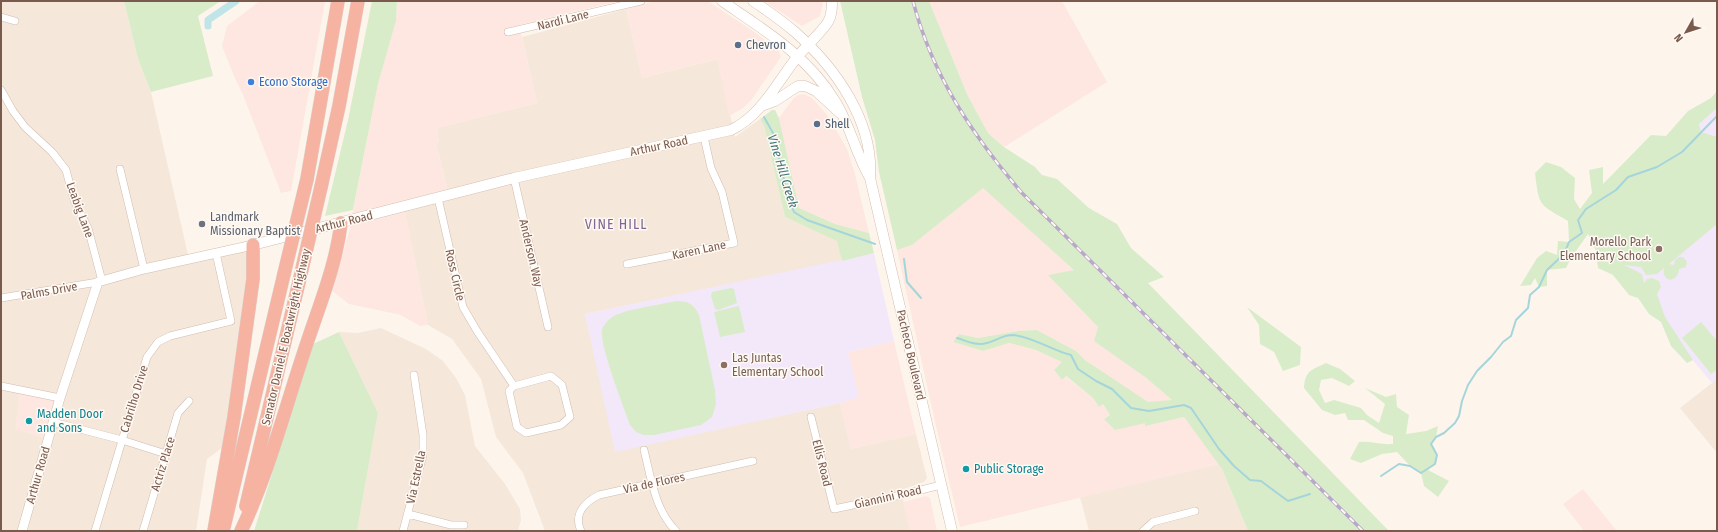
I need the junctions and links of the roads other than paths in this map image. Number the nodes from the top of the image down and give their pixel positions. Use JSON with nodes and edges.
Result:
{"nodes":[{"id":1,"x":338,"y":1,"type":"edge"},
{"id":2,"x":358,"y":1,"type":"edge"},
{"id":3,"x":641,"y":1,"type":"edge"},
{"id":4,"x":722,"y":1,"type":"edge"},
{"id":5,"x":753,"y":1,"type":"edge"},
{"id":6,"x":832,"y":1,"type":"edge"},
{"id":7,"x":1,"y":17,"type":"edge"},
{"id":8,"x":15,"y":21,"type":"dead end"},
{"id":9,"x":508,"y":32,"type":"dead end"},
{"id":10,"x":808,"y":44,"type":"junction"},
{"id":11,"x":798,"y":55,"type":"junction"},
{"id":12,"x":1,"y":90,"type":"edge"},
{"id":13,"x":761,"y":106,"type":"junction"},
{"id":14,"x":841,"y":114,"type":"junction"},
{"id":15,"x":704,"y":137,"type":"junction"},
{"id":16,"x":120,"y":169,"type":"dead end"},
{"id":17,"x":514,"y":178,"type":"junction"},
{"id":18,"x":870,"y":178,"type":"junction"},
{"id":19,"x":438,"y":198,"type":"junction"},
{"id":20,"x":340,"y":223,"type":"junction"},
{"id":21,"x":253,"y":245,"type":"junction"},
{"id":22,"x":216,"y":253,"type":"junction"},
{"id":23,"x":627,"y":264,"type":"dead end"},
{"id":24,"x":144,"y":269,"type":"junction"},
{"id":25,"x":100,"y":281,"type":"junction"},
{"id":26,"x":1,"y":298,"type":"edge"},
{"id":27,"x":548,"y":327,"type":"dead end"},
{"id":28,"x":414,"y":375,"type":"dead end"},
{"id":29,"x":1,"y":386,"type":"edge"},
{"id":30,"x":514,"y":386,"type":"junction"},
{"id":31,"x":60,"y":398,"type":"junction"},
{"id":32,"x":189,"y":401,"type":"dead end"},
{"id":33,"x":811,"y":417,"type":"dead end"},
{"id":34,"x":54,"y":422,"type":"junction"},
{"id":35,"x":122,"y":440,"type":"junction"},
{"id":36,"x":644,"y":450,"type":"dead end"},
{"id":37,"x":166,"y":454,"type":"junction"},
{"id":38,"x":754,"y":462,"type":"dead end"},
{"id":39,"x":652,"y":484,"type":"junction"},
{"id":40,"x":941,"y":484,"type":"junction"},
{"id":41,"x":834,"y":509,"type":"joint"},
{"id":42,"x":1195,"y":511,"type":"dead end"},
{"id":43,"x":408,"y":514,"type":"junction"},
{"id":44,"x":464,"y":525,"type":"dead end"},
{"id":45,"x":22,"y":531,"type":"edge"},
{"id":46,"x":95,"y":531,"type":"edge"},
{"id":47,"x":143,"y":531,"type":"edge"},
{"id":48,"x":214,"y":531,"type":"edge"},
{"id":49,"x":223,"y":531,"type":"edge"},
{"id":50,"x":241,"y":531,"type":"edge"},
{"id":51,"x":403,"y":531,"type":"edge"},
{"id":52,"x":581,"y":531,"type":"edge"},
{"id":53,"x":676,"y":531,"type":"edge"},
{"id":54,"x":952,"y":531,"type":"edge"},
{"id":55,"x":1143,"y":531,"type":"edge"}],
"edges":[{"from":1,"to":49,"type":"highway","name":"Senator Daniel E Boatwright Highway","bridge":true},
{"from":2,"to":50,"type":"highway","name":"Senator Daniel E Boatwright Highway","bridge":true},
{"from":3,"to":9,"type":"street","name":"Nardi Lane"},
{"from":4,"to":11,"type":"main road","name":"Pacheco Boulevard"},
{"from":5,"to":10,"type":"main road","name":"Pacheco Boulevard"},
{"from":6,"to":10,"type":"main road"},
{"from":7,"to":8,"type":"street"},
{"from":10,"to":11,"type":"main road","name":"Arthur Road"},
{"from":10,"to":18,"type":"main road","name":"Pacheco Boulevard"},
{"from":11,"to":13,"type":"main road","name":"Arthur Road"},
{"from":11,"to":14,"type":"main road","name":"Pacheco Boulevard"},
{"from":12,"to":25,"type":"street","name":"Leabig Lane"},
{"from":13,"to":14,"type":"main road"},
{"from":13,"to":15,"type":"main road","name":"Arthur Road"},
{"from":14,"to":18,"type":"main road","name":"Pacheco Boulevard"},
{"from":15,"to":17,"type":"main road","name":"Arthur Road"},
{"from":15,"to":23,"type":"street","name":"Karen Lane"},
{"from":16,"to":24,"type":"street"},
{"from":17,"to":19,"type":"main road","name":"Arthur Road"},
{"from":17,"to":27,"type":"street","name":"Anderson Way"},
{"from":18,"to":40,"type":"main road","name":"Pacheco Boulevard"},
{"from":19,"to":20,"type":"main road","name":"Arthur Road"},
{"from":19,"to":30,"type":"street","name":"Ross Circle"},
{"from":20,"to":21,"type":"main road","name":"Arthur Road"},
{"from":20,"to":50,"type":"highway"},
{"from":21,"to":22,"type":"street","name":"Arthur Road"},
{"from":21,"to":48,"type":"highway"},
{"from":22,"to":24,"type":"street","name":"Arthur Road"},
{"from":22,"to":35,"type":"street","name":"Cabrilho Drive"},
{"from":24,"to":25,"type":"street","name":"Arthur Road"},
{"from":25,"to":26,"type":"street","name":"Palms Drive"},
{"from":25,"to":31,"type":"street","name":"Arthur Road"},
{"from":28,"to":43,"type":"street","name":"Via Estrella"},
{"from":29,"to":31,"type":"street"},
{"from":30,"to":30,"type":"street"},
{"from":31,"to":34,"type":"street","name":"Arthur Road"},
{"from":32,"to":37,"type":"street","name":"Actriz Place"},
{"from":33,"to":41,"type":"street","name":"Ellis Road"},
{"from":34,"to":35,"type":"street"},
{"from":34,"to":45,"type":"street","name":"Arthur Road"},
{"from":35,"to":37,"type":"street"},
{"from":35,"to":46,"type":"street","name":"Cabrilho Drive"},
{"from":36,"to":39,"type":"street"},
{"from":37,"to":47,"type":"street","name":"Actriz Place"},
{"from":38,"to":39,"type":"street","name":"Via de Flores"},
{"from":39,"to":52,"type":"street","name":"Via de Flores"},
{"from":39,"to":53,"type":"street"},
{"from":40,"to":41,"type":"street","name":"Giannini Road"},
{"from":40,"to":54,"type":"main road","name":"Pacheco Boulevard"},
{"from":42,"to":55,"type":"street"},
{"from":43,"to":44,"type":"street"},
{"from":43,"to":51,"type":"street","name":"Via Estrella"}]}
